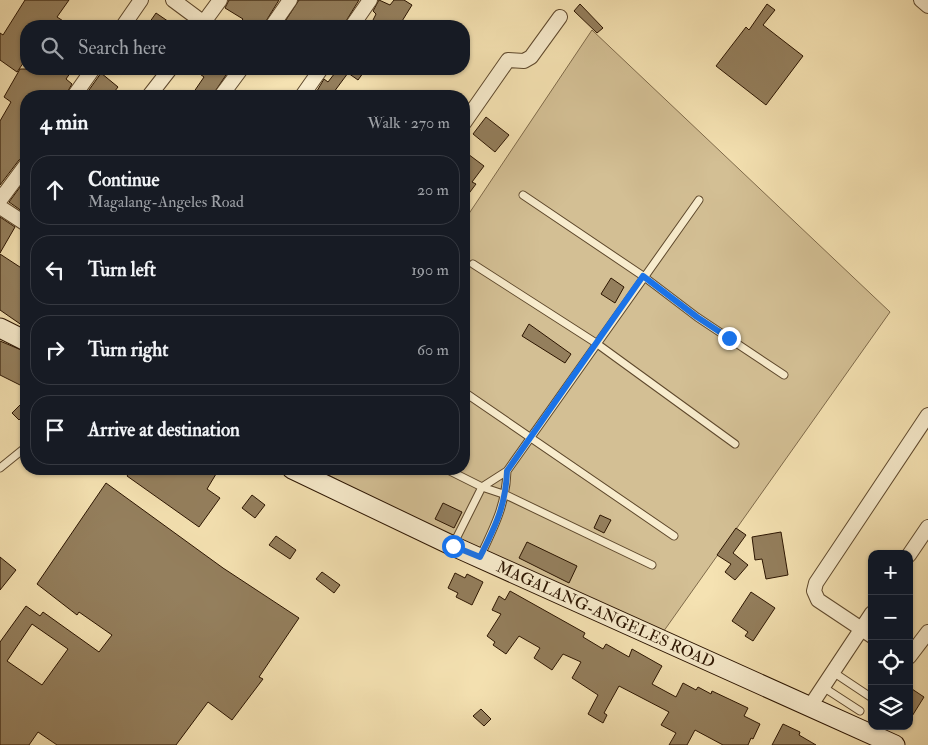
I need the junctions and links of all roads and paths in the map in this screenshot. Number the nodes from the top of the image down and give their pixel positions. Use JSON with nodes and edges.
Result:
{"nodes":[{"id":1,"x":141,"y":0,"type":"edge"},
{"id":2,"x":173,"y":0,"type":"edge"},
{"id":3,"x":220,"y":0,"type":"edge"},
{"id":4,"x":290,"y":0,"type":"edge"},
{"id":5,"x":370,"y":0,"type":"edge"},
{"id":6,"x":921,"y":0,"type":"edge"},
{"id":7,"x":928,"y":6,"type":"edge"},
{"id":8,"x":560,"y":17,"type":"dead end"},
{"id":9,"x":127,"y":20,"type":"edge"},
{"id":10,"x":197,"y":20,"type":"edge"},
{"id":11,"x":206,"y":20,"type":"edge"},
{"id":12,"x":276,"y":20,"type":"edge"},
{"id":13,"x":356,"y":20,"type":"edge"},
{"id":14,"x":89,"y":75,"type":"edge"},
{"id":15,"x":165,"y":75,"type":"edge"},
{"id":16,"x":237,"y":75,"type":"edge"},
{"id":17,"x":317,"y":75,"type":"edge"},
{"id":18,"x":78,"y":90,"type":"edge"},
{"id":19,"x":154,"y":90,"type":"edge"},
{"id":20,"x":225,"y":90,"type":"edge"},
{"id":21,"x":306,"y":90,"type":"edge"},
{"id":22,"x":470,"y":114,"type":"edge"},
{"id":23,"x":20,"y":173,"type":"edge"},
{"id":24,"x":523,"y":195,"type":"dead end"},
{"id":25,"x":0,"y":200,"type":"edge"},
{"id":26,"x":699,"y":200,"type":"dead end"},
{"id":27,"x":0,"y":207,"type":"edge"},
{"id":28,"x":20,"y":220,"type":"edge"},
{"id":29,"x":473,"y":264,"type":"dead end"},
{"id":30,"x":643,"y":276,"type":"junction"},
{"id":31,"x":0,"y":328,"type":"edge"},
{"id":32,"x":20,"y":338,"type":"edge"},
{"id":33,"x":596,"y":344,"type":"junction"},
{"id":34,"x":784,"y":375,"type":"dead end"},
{"id":35,"x":470,"y":396,"type":"edge"},
{"id":36,"x":928,"y":416,"type":"edge"},
{"id":37,"x":531,"y":437,"type":"junction"},
{"id":38,"x":735,"y":444,"type":"dead end"},
{"id":39,"x":20,"y":452,"type":"edge"},
{"id":40,"x":0,"y":468,"type":"edge"},
{"id":41,"x":507,"y":471,"type":"junction"},
{"id":42,"x":305,"y":475,"type":"edge"},
{"id":43,"x":458,"y":475,"type":"edge"},
{"id":44,"x":482,"y":487,"type":"junction"},
{"id":45,"x":506,"y":495,"type":"junction"},
{"id":46,"x":928,"y":527,"type":"edge"},
{"id":47,"x":674,"y":536,"type":"dead end"},
{"id":48,"x":453,"y":546,"type":"junction"},
{"id":49,"x":913,"y":550,"type":"edge"},
{"id":50,"x":480,"y":557,"type":"junction"},
{"id":51,"x":652,"y":566,"type":"dead end"},
{"id":52,"x":867,"y":632,"type":"edge"},
{"id":53,"x":928,"y":632,"type":"edge"},
{"id":54,"x":913,"y":652,"type":"edge"},
{"id":55,"x":833,"y":672,"type":"junction"},
{"id":56,"x":823,"y":687,"type":"junction"},
{"id":57,"x":868,"y":695,"type":"edge"},
{"id":58,"x":809,"y":708,"type":"junction"},
{"id":59,"x":860,"y":711,"type":"dead end"},
{"id":60,"x":895,"y":745,"type":"edge"}],
"edges":[{"from":1,"to":9,"type":"street"},
{"from":2,"to":10,"type":"street"},
{"from":3,"to":11,"type":"street"},
{"from":4,"to":12,"type":"street"},
{"from":5,"to":13,"type":"street"},
{"from":6,"to":7,"type":"street"},
{"from":8,"to":22,"type":"street"},
{"from":14,"to":18,"type":"street"},
{"from":15,"to":19,"type":"street"},
{"from":16,"to":20,"type":"street"},
{"from":17,"to":21,"type":"street"},
{"from":23,"to":25,"type":"street"},
{"from":24,"to":30,"type":"lane"},
{"from":26,"to":30,"type":"lane"},
{"from":27,"to":28,"type":"street"},
{"from":29,"to":33,"type":"lane"},
{"from":30,"to":33,"type":"lane"},
{"from":30,"to":34,"type":"lane"},
{"from":31,"to":32,"type":"main road"},
{"from":33,"to":37,"type":"lane"},
{"from":33,"to":38,"type":"lane"},
{"from":35,"to":37,"type":"lane"},
{"from":36,"to":52,"type":"street"},
{"from":37,"to":41,"type":"lane"},
{"from":37,"to":47,"type":"lane"},
{"from":39,"to":40,"type":"lane"},
{"from":41,"to":44,"type":"lane"},
{"from":41,"to":45,"type":"lane"},
{"from":42,"to":48,"type":"main road","name":"MAGALANG-ANGELES ROAD"},
{"from":43,"to":44,"type":"lane"},
{"from":44,"to":45,"type":"lane"},
{"from":44,"to":48,"type":"lane"},
{"from":45,"to":50,"type":"lane"},
{"from":45,"to":51,"type":"lane"},
{"from":46,"to":49,"type":"street"},
{"from":48,"to":50,"type":"main road","name":"MAGALANG-ANGELES ROAD"},
{"from":50,"to":58,"type":"main road","name":"MAGALANG-ANGELES ROAD"},
{"from":52,"to":55,"type":"street"},
{"from":53,"to":54,"type":"street"},
{"from":55,"to":56,"type":"street"},
{"from":55,"to":57,"type":"lane"},
{"from":56,"to":58,"type":"street"},
{"from":56,"to":59,"type":"lane"},
{"from":58,"to":60,"type":"main road","name":"MAGALANG-ANGELES ROAD"}]}
